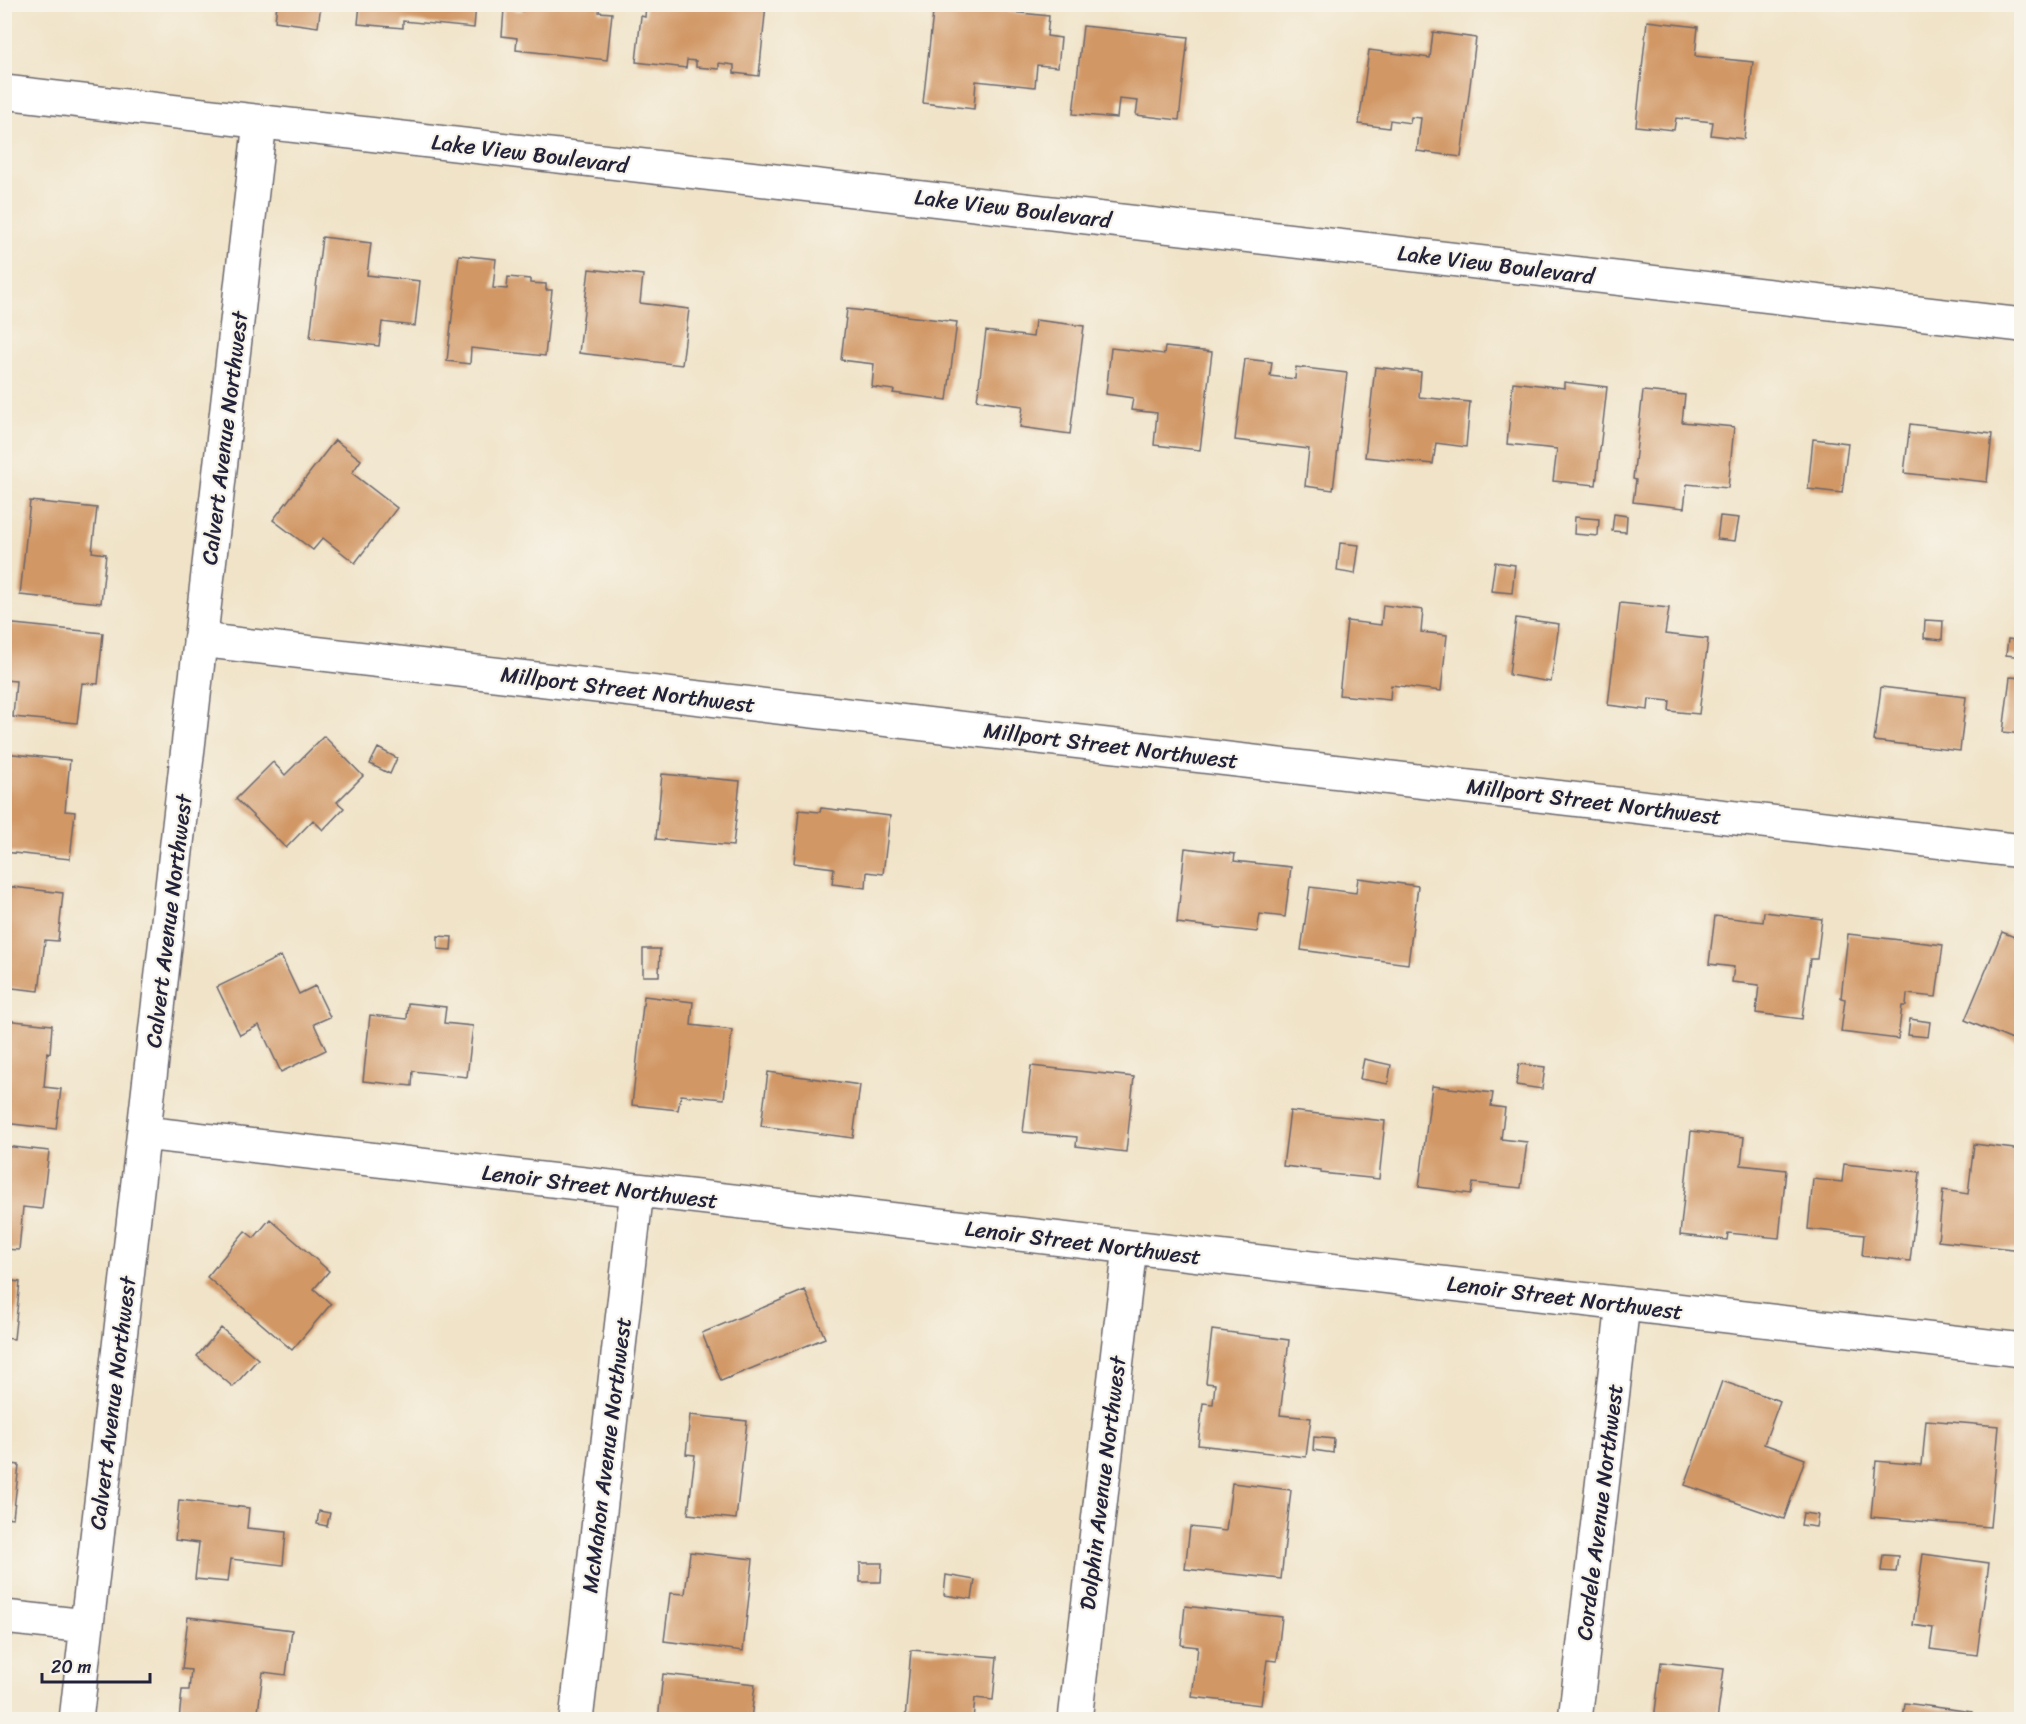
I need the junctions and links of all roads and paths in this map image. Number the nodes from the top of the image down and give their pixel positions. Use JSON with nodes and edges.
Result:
{"nodes":[{"id":1,"x":4,"y":92,"type":"edge"},
{"id":2,"x":260,"y":122,"type":"junction"},
{"id":3,"x":2022,"y":325,"type":"edge"},
{"id":4,"x":200,"y":640,"type":"junction"},
{"id":5,"x":2022,"y":850,"type":"edge"},
{"id":6,"x":144,"y":1133,"type":"junction"},
{"id":7,"x":637,"y":1190,"type":"junction"},
{"id":8,"x":1130,"y":1247,"type":"junction"},
{"id":9,"x":1623,"y":1304,"type":"junction"},
{"id":10,"x":2022,"y":1350,"type":"edge"},
{"id":11,"x":4,"y":1617,"type":"edge"},
{"id":12,"x":86,"y":1626,"type":"junction"},
{"id":13,"x":76,"y":1719,"type":"edge"},
{"id":14,"x":576,"y":1719,"type":"edge"},
{"id":15,"x":1075,"y":1719,"type":"edge"},
{"id":16,"x":1575,"y":1719,"type":"edge"}],
"edges":[{"from":1,"to":2,"type":"street","name":"Lake View Boulevard"},
{"from":2,"to":3,"type":"street","name":"Lake View Boulevard"},
{"from":2,"to":4,"type":"street","name":"Calvert Avenue Northwest"},
{"from":4,"to":5,"type":"street","name":"Millport Street Northwest"},
{"from":4,"to":6,"type":"street","name":"Calvert Avenue Northwest"},
{"from":6,"to":7,"type":"street","name":"Lenoir Street Northwest"},
{"from":6,"to":12,"type":"street","name":"Calvert Avenue Northwest"},
{"from":7,"to":8,"type":"street","name":"Lenoir Street Northwest"},
{"from":7,"to":14,"type":"street","name":"McMahon Avenue Northwest"},
{"from":8,"to":9,"type":"street","name":"Lenoir Street Northwest"},
{"from":8,"to":15,"type":"street","name":"Dolphin Avenue Northwest"},
{"from":9,"to":10,"type":"street","name":"Lenoir Street Northwest"},
{"from":9,"to":16,"type":"street","name":"Cordele Avenue Northwest"},
{"from":11,"to":12,"type":"street"},
{"from":12,"to":13,"type":"street","name":"Calvert Avenue Northwest"}]}
